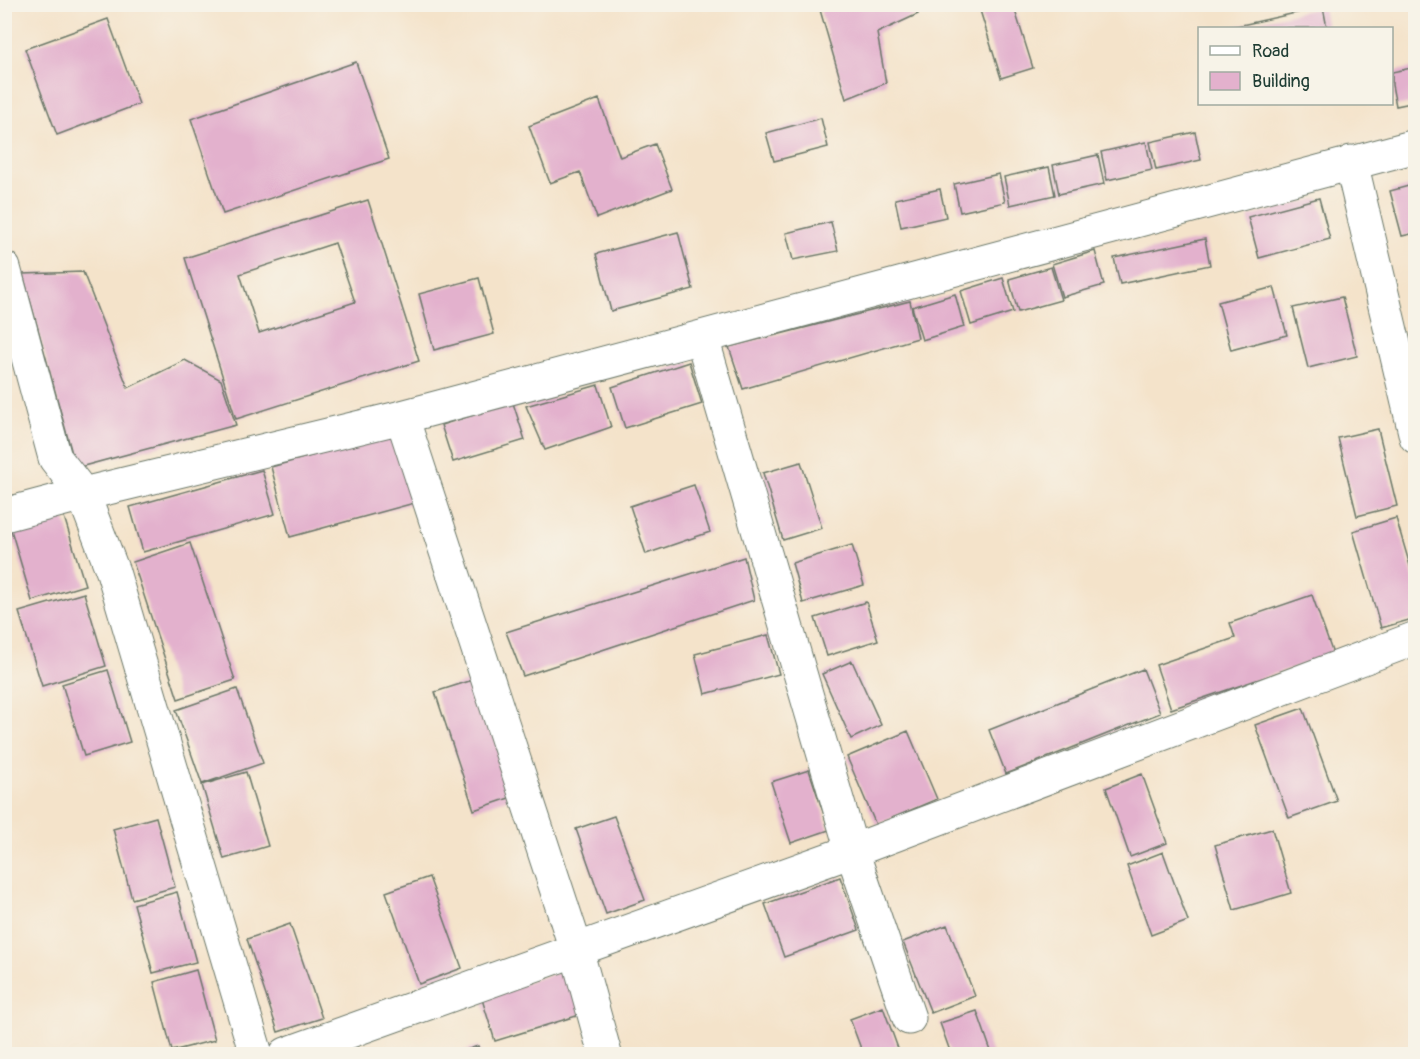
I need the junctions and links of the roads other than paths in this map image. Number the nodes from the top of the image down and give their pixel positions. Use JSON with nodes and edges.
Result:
{"nodes":[{"id":1,"x":1416,"y":146,"type":"edge"},
{"id":2,"x":1351,"y":162,"type":"junction"},
{"id":3,"x":4,"y":268,"type":"edge"},
{"id":4,"x":702,"y":338,"type":"junction"},
{"id":5,"x":402,"y":417,"type":"junction"},
{"id":6,"x":1416,"y":437,"type":"edge"},
{"id":7,"x":83,"y":494,"type":"junction"},
{"id":8,"x":4,"y":515,"type":"edge"},
{"id":9,"x":1416,"y":638,"type":"edge"},
{"id":10,"x":852,"y":851,"type":"junction"},
{"id":11,"x":576,"y":950,"type":"junction"},
{"id":12,"x":909,"y":1018,"type":"dead end"},
{"id":13,"x":256,"y":1054,"type":"edge"},
{"id":14,"x":286,"y":1054,"type":"edge"},
{"id":15,"x":605,"y":1054,"type":"edge"}],
"edges":[{"from":1,"to":2,"type":"street"},
{"from":2,"to":4,"type":"street"},
{"from":2,"to":6,"type":"street"},
{"from":3,"to":7,"type":"street"},
{"from":4,"to":5,"type":"street"},
{"from":4,"to":10,"type":"street"},
{"from":5,"to":7,"type":"street"},
{"from":5,"to":11,"type":"street"},
{"from":7,"to":8,"type":"street"},
{"from":7,"to":13,"type":"street"},
{"from":9,"to":10,"type":"street"},
{"from":10,"to":11,"type":"street"},
{"from":10,"to":12,"type":"street"},
{"from":11,"to":14,"type":"street"},
{"from":11,"to":15,"type":"street"}]}
